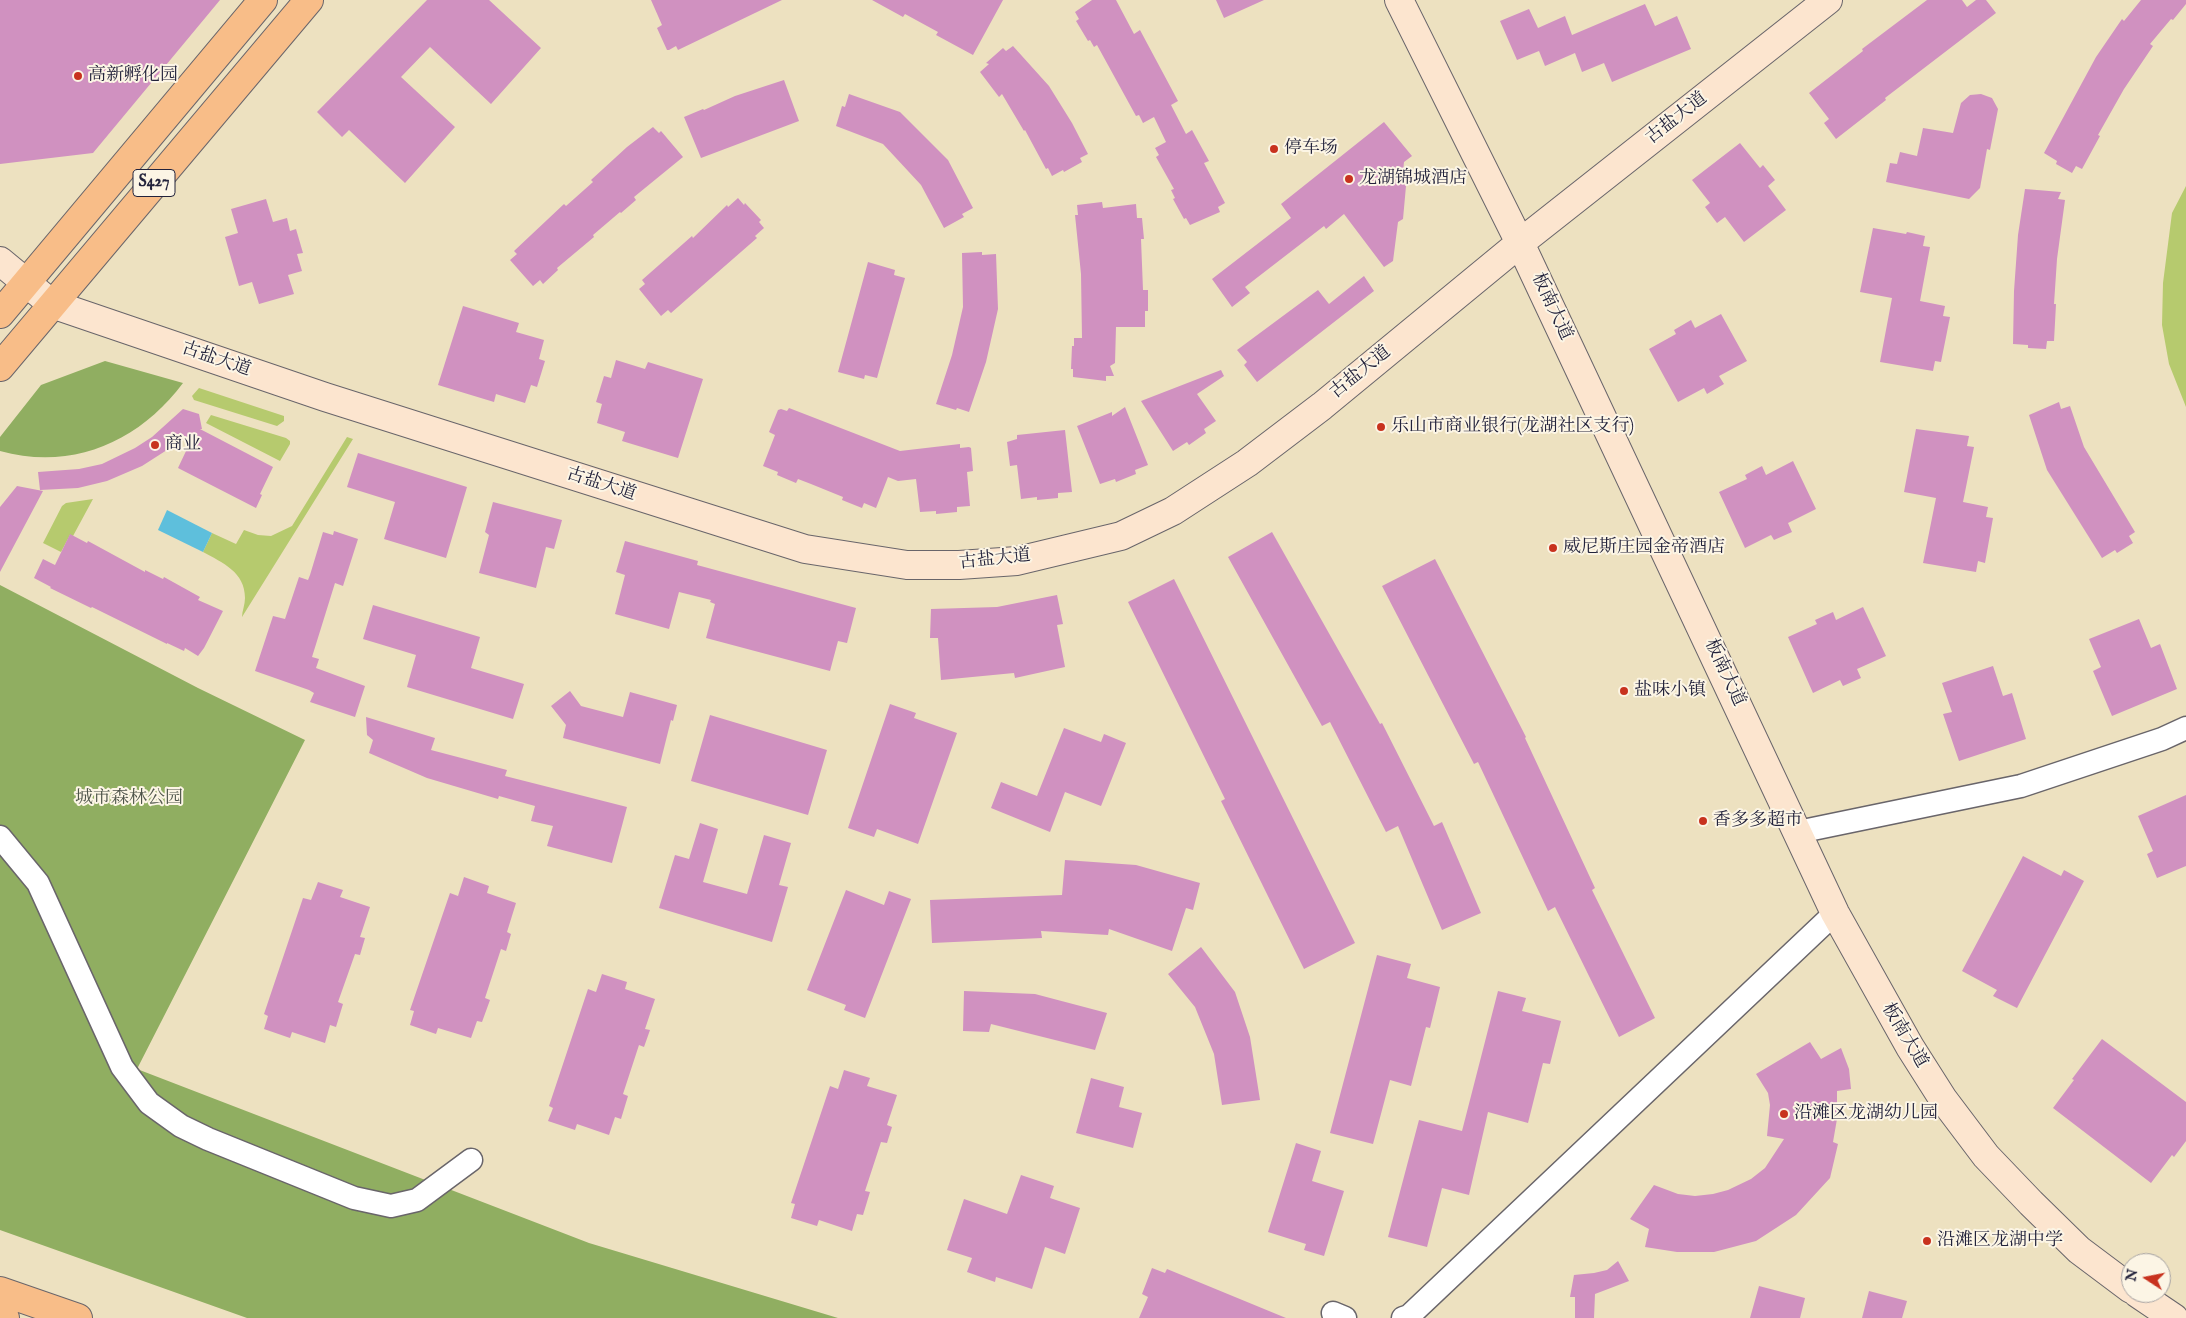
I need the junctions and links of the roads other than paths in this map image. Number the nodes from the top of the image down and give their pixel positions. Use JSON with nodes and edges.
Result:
{"nodes":[{"id":1,"x":263,"y":0,"type":"edge"},
{"id":2,"x":309,"y":0,"type":"edge"},
{"id":3,"x":1399,"y":0,"type":"edge"},
{"id":4,"x":1828,"y":0,"type":"edge"},
{"id":5,"x":1520,"y":243,"type":"junction"},
{"id":6,"x":0,"y":261,"type":"edge"},
{"id":7,"x":26,"y":282,"type":"junction"},
{"id":8,"x":52,"y":304,"type":"junction"},
{"id":9,"x":0,"y":314,"type":"edge"},
{"id":10,"x":0,"y":367,"type":"edge"},
{"id":11,"x":2186,"y":728,"type":"edge"},
{"id":12,"x":1798,"y":832,"type":"junction"},
{"id":13,"x":0,"y":836,"type":"edge"},
{"id":14,"x":1835,"y":913,"type":"junction"},
{"id":15,"x":470,"y":1160,"type":"dead end"},
{"id":16,"x":2121,"y":1282,"type":"edge"},
{"id":17,"x":0,"y":1291,"type":"edge"},
{"id":18,"x":2152,"y":1303,"type":"edge"},
{"id":19,"x":0,"y":1316,"type":"edge"},
{"id":20,"x":4,"y":1318,"type":"edge"},
{"id":21,"x":78,"y":1318,"type":"edge"},
{"id":22,"x":1402,"y":1318,"type":"edge"},
{"id":23,"x":2174,"y":1318,"type":"edge"}],
"edges":[{"from":1,"to":7,"type":"main road","number":"S427"},
{"from":2,"to":8,"type":"main road","number":"S427"},
{"from":3,"to":5,"type":"street","name":"板南大道"},
{"from":4,"to":5,"type":"street","name":"古盐大道"},
{"from":5,"to":8,"type":"street","name":"古盐大道"},
{"from":5,"to":12,"type":"street","name":"板南大道"},
{"from":6,"to":7,"type":"street","name":"古盐大道"},
{"from":7,"to":8,"type":"street","name":"古盐大道"},
{"from":7,"to":9,"type":"main road","number":"S427"},
{"from":8,"to":10,"type":"main road","number":"S427"},
{"from":11,"to":12,"type":"street"},
{"from":12,"to":14,"type":"street","name":"板南大道"},
{"from":13,"to":15,"type":"street"},
{"from":14,"to":16,"type":"street","name":"板南大道"},
{"from":14,"to":22,"type":"street"},
{"from":17,"to":21,"type":"main road"},
{"from":18,"to":23,"type":"street"},
{"from":19,"to":20,"type":"main road"}]}
